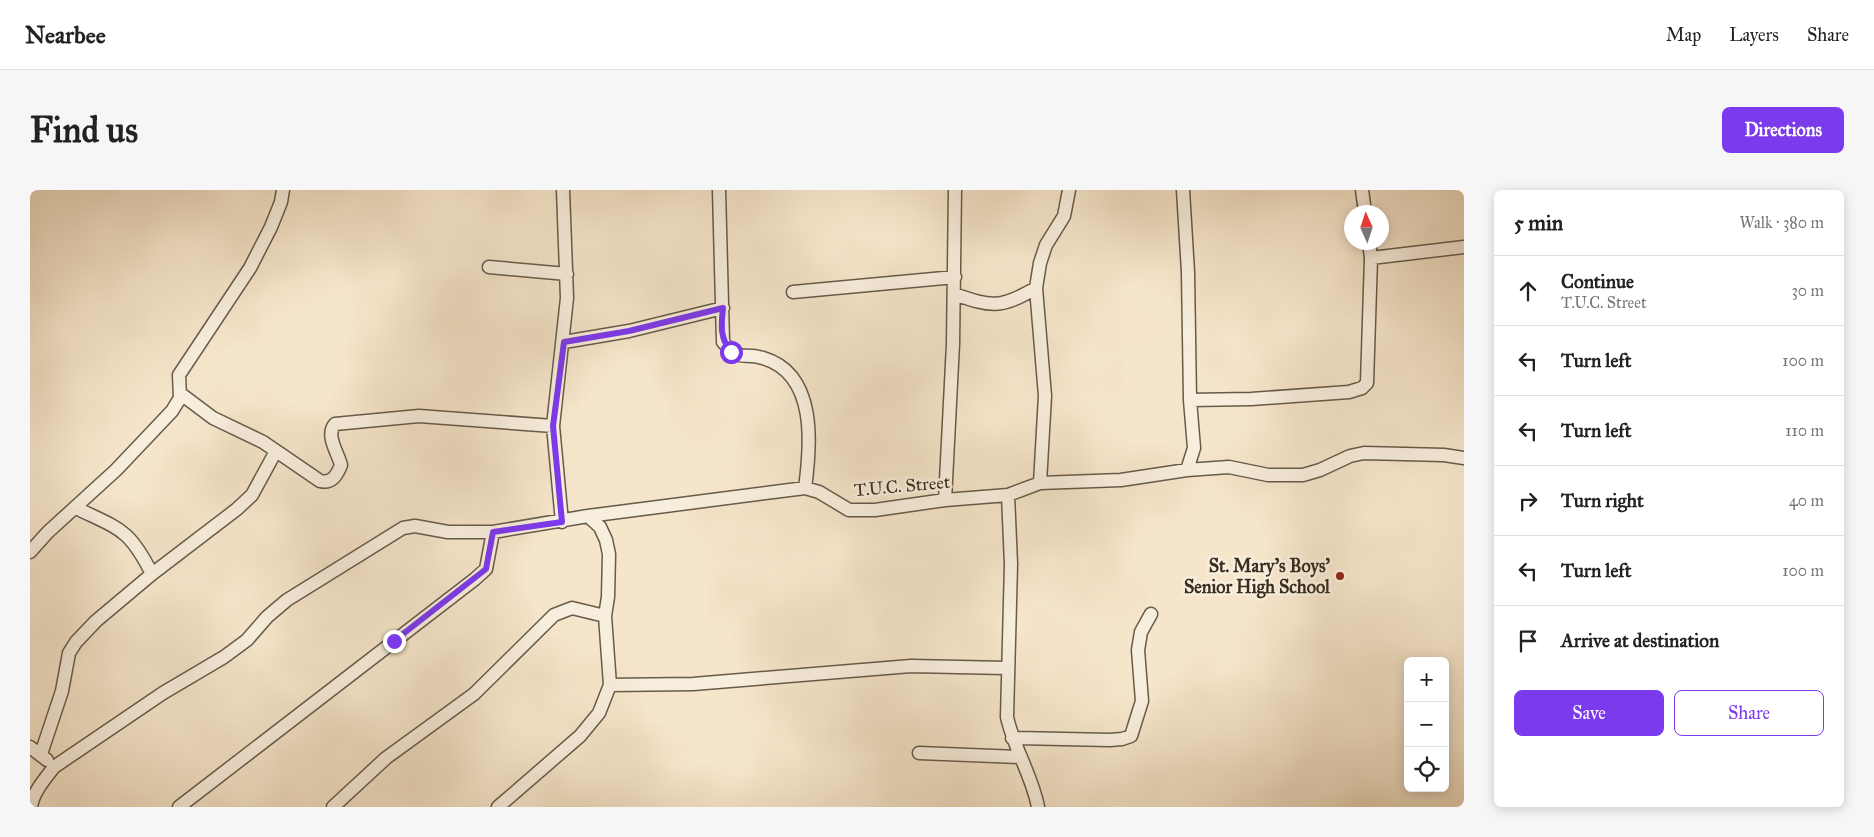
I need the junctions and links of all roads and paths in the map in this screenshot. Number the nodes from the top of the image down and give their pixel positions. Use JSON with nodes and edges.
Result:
{"nodes":[{"id":1,"x":283,"y":190,"type":"edge"},
{"id":2,"x":563,"y":190,"type":"edge"},
{"id":3,"x":719,"y":190,"type":"edge"},
{"id":4,"x":954,"y":190,"type":"edge"},
{"id":5,"x":1183,"y":190,"type":"edge"},
{"id":6,"x":1362,"y":190,"type":"edge"},
{"id":7,"x":1069,"y":191,"type":"edge"},
{"id":8,"x":1364,"y":205,"type":"edge"},
{"id":9,"x":1464,"y":247,"type":"edge"},
{"id":10,"x":1370,"y":250,"type":"edge"},
{"id":11,"x":1370,"y":258,"type":"junction"},
{"id":12,"x":489,"y":267,"type":"dead end"},
{"id":13,"x":567,"y":274,"type":"junction"},
{"id":14,"x":954,"y":277,"type":"junction"},
{"id":15,"x":1036,"y":288,"type":"junction"},
{"id":16,"x":793,"y":292,"type":"dead end"},
{"id":17,"x":954,"y":294,"type":"junction"},
{"id":18,"x":723,"y":308,"type":"junction"},
{"id":19,"x":564,"y":342,"type":"junction"},
{"id":20,"x":181,"y":394,"type":"junction"},
{"id":21,"x":1190,"y":400,"type":"junction"},
{"id":22,"x":553,"y":426,"type":"junction"},
{"id":23,"x":276,"y":451,"type":"junction"},
{"id":24,"x":1464,"y":458,"type":"edge"},
{"id":25,"x":1187,"y":470,"type":"junction"},
{"id":26,"x":1040,"y":483,"type":"junction"},
{"id":27,"x":805,"y":488,"type":"junction"},
{"id":28,"x":1008,"y":495,"type":"junction"},
{"id":29,"x":945,"y":500,"type":"junction"},
{"id":30,"x":76,"y":508,"type":"junction"},
{"id":31,"x":588,"y":516,"type":"junction"},
{"id":32,"x":562,"y":522,"type":"junction"},
{"id":33,"x":493,"y":532,"type":"junction"},
{"id":34,"x":30,"y":552,"type":"edge"},
{"id":35,"x":152,"y":574,"type":"junction"},
{"id":36,"x":1150,"y":614,"type":"dead end"},
{"id":37,"x":605,"y":616,"type":"junction"},
{"id":38,"x":1006,"y":668,"type":"junction"},
{"id":39,"x":610,"y":685,"type":"junction"},
{"id":40,"x":1012,"y":738,"type":"junction"},
{"id":41,"x":30,"y":747,"type":"edge"},
{"id":42,"x":42,"y":754,"type":"junction"},
{"id":43,"x":919,"y":754,"type":"dead end"},
{"id":44,"x":1022,"y":757,"type":"junction"},
{"id":45,"x":54,"y":767,"type":"junction"},
{"id":46,"x":31,"y":807,"type":"edge"},
{"id":47,"x":179,"y":807,"type":"edge"},
{"id":48,"x":333,"y":807,"type":"edge"},
{"id":49,"x":498,"y":807,"type":"edge"},
{"id":50,"x":1038,"y":807,"type":"edge"}],
"edges":[{"from":1,"to":20,"type":"street"},
{"from":2,"to":13,"type":"street"},
{"from":3,"to":18,"type":"street"},
{"from":4,"to":14,"type":"street"},
{"from":5,"to":21,"type":"street"},
{"from":6,"to":8,"type":"street"},
{"from":7,"to":15,"type":"street"},
{"from":9,"to":11,"type":"street"},
{"from":10,"to":11,"type":"street"},
{"from":11,"to":21,"type":"street"},
{"from":12,"to":13,"type":"street"},
{"from":13,"to":19,"type":"street"},
{"from":14,"to":16,"type":"street"},
{"from":14,"to":17,"type":"street"},
{"from":15,"to":17,"type":"street"},
{"from":15,"to":26,"type":"street"},
{"from":17,"to":29,"type":"street"},
{"from":18,"to":19,"type":"street"},
{"from":18,"to":27,"type":"street"},
{"from":19,"to":22,"type":"street"},
{"from":20,"to":23,"type":"street"},
{"from":20,"to":30,"type":"street"},
{"from":21,"to":25,"type":"street"},
{"from":22,"to":23,"type":"street"},
{"from":22,"to":32,"type":"street"},
{"from":23,"to":35,"type":"street"},
{"from":24,"to":25,"type":"street","name":"T.U.C. Street"},
{"from":25,"to":26,"type":"street","name":"T.U.C. Street"},
{"from":26,"to":28,"type":"street","name":"T.U.C. Street"},
{"from":27,"to":29,"type":"street","name":"T.U.C. Street"},
{"from":27,"to":31,"type":"street"},
{"from":28,"to":29,"type":"street","name":"T.U.C. Street"},
{"from":28,"to":38,"type":"street"},
{"from":30,"to":34,"type":"street"},
{"from":30,"to":35,"type":"street"},
{"from":31,"to":32,"type":"street"},
{"from":31,"to":37,"type":"street"},
{"from":32,"to":33,"type":"street"},
{"from":33,"to":45,"type":"street"},
{"from":33,"to":47,"type":"street"},
{"from":35,"to":42,"type":"street"},
{"from":36,"to":40,"type":"street"},
{"from":37,"to":39,"type":"street"},
{"from":37,"to":48,"type":"street"},
{"from":38,"to":39,"type":"street"},
{"from":38,"to":40,"type":"street"},
{"from":39,"to":49,"type":"street"},
{"from":40,"to":44,"type":"street"},
{"from":41,"to":42,"type":"street"},
{"from":42,"to":45,"type":"street"},
{"from":43,"to":44,"type":"street"},
{"from":44,"to":50,"type":"street"},
{"from":45,"to":46,"type":"street"}]}
